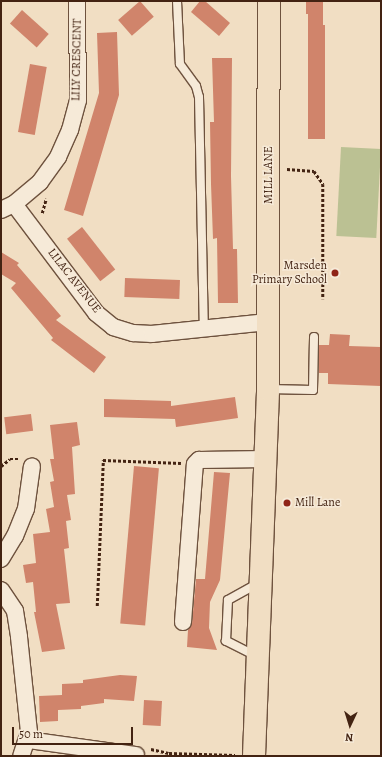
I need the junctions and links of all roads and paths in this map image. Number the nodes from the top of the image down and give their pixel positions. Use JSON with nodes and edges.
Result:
{"nodes":[{"id":1,"x":77,"y":1,"type":"edge"},
{"id":2,"x":177,"y":1,"type":"edge"},
{"id":3,"x":269,"y":1,"type":"edge"},
{"id":4,"x":269,"y":169,"type":"junction"},
{"id":5,"x":7,"y":207,"type":"edge"},
{"id":6,"x":323,"y":298,"type":"dead end"},
{"id":7,"x":269,"y":322,"type":"junction"},
{"id":8,"x":204,"y":329,"type":"junction"},
{"id":9,"x":314,"y":337,"type":"dead end"},
{"id":10,"x":268,"y":389,"type":"junction"},
{"id":11,"x":266,"y":459,"type":"junction"},
{"id":12,"x":195,"y":464,"type":"junction"},
{"id":13,"x":32,"y":466,"type":"dead end"},
{"id":14,"x":1,"y":559,"type":"edge"},
{"id":15,"x":261,"y":582,"type":"junction"},
{"id":16,"x":1,"y":590,"type":"edge"},
{"id":17,"x":96,"y":606,"type":"dead end"},
{"id":18,"x":183,"y":622,"type":"dead end"},
{"id":19,"x":258,"y":657,"type":"junction"},
{"id":20,"x":28,"y":740,"type":"junction"},
{"id":21,"x":136,"y":755,"type":"joint"},
{"id":22,"x":21,"y":756,"type":"edge"},
{"id":23,"x":249,"y":756,"type":"edge"}],
"edges":[{"from":1,"to":5,"type":"street","name":"LILY CRESCENT"},
{"from":2,"to":8,"type":"lane"},
{"from":3,"to":4,"type":"main road","name":"MILL LANE"},
{"from":4,"to":6,"type":"path"},
{"from":4,"to":7,"type":"main road","name":"MILL LANE"},
{"from":5,"to":8,"type":"street","name":"LILAC AVENUE"},
{"from":7,"to":8,"type":"street","name":"LILAC AVENUE"},
{"from":7,"to":10,"type":"main road","name":"MILL LANE"},
{"from":9,"to":10,"type":"lane"},
{"from":10,"to":11,"type":"main road","name":"MILL LANE"},
{"from":11,"to":12,"type":"street"},
{"from":11,"to":15,"type":"main road","name":"MILL LANE"},
{"from":12,"to":17,"type":"path"},
{"from":12,"to":18,"type":"street"},
{"from":13,"to":14,"type":"street"},
{"from":15,"to":19,"type":"main road","name":"MILL LANE"},
{"from":15,"to":19,"type":"lane"},
{"from":16,"to":20,"type":"street"},
{"from":19,"to":23,"type":"main road","name":"MILL LANE"},
{"from":20,"to":21,"type":"street"},
{"from":20,"to":22,"type":"street"},
{"from":21,"to":23,"type":"path"}]}
